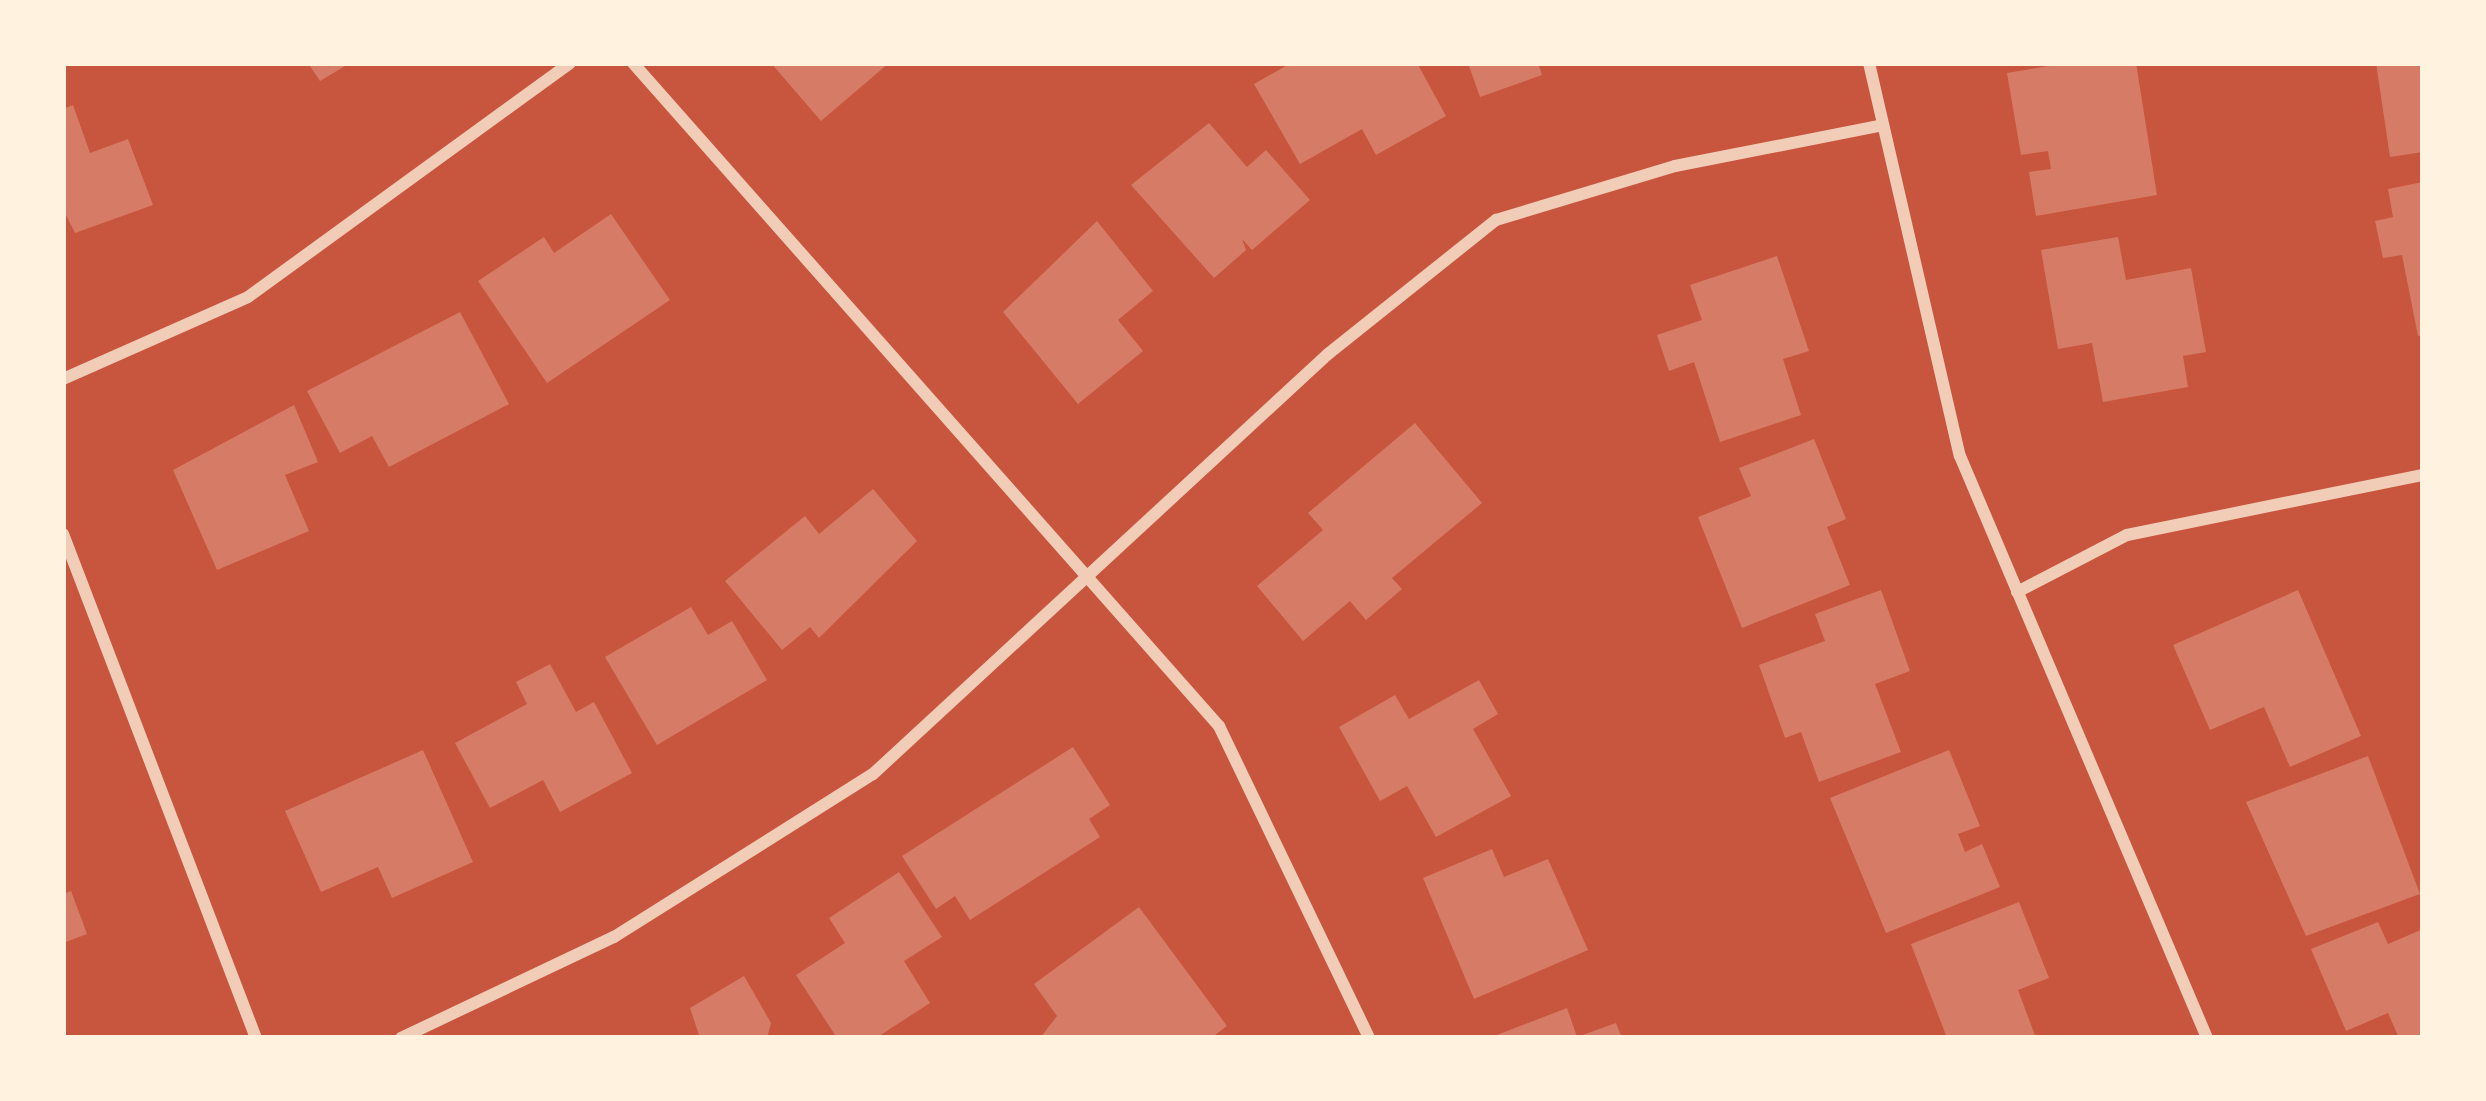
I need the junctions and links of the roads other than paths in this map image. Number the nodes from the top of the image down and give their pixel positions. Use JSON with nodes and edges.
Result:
{"nodes":[{"id":1,"x":570,"y":63,"type":"edge"},
{"id":2,"x":633,"y":63,"type":"edge"},
{"id":3,"x":1869,"y":63,"type":"edge"},
{"id":4,"x":1879,"y":126,"type":"junction"},
{"id":5,"x":63,"y":379,"type":"edge"},
{"id":6,"x":2423,"y":475,"type":"edge"},
{"id":7,"x":63,"y":534,"type":"edge"},
{"id":8,"x":1090,"y":570,"type":"junction"},
{"id":9,"x":2018,"y":592,"type":"junction"},
{"id":10,"x":256,"y":1038,"type":"edge"},
{"id":11,"x":401,"y":1038,"type":"edge"},
{"id":12,"x":1369,"y":1038,"type":"edge"},
{"id":13,"x":2207,"y":1038,"type":"edge"}],
"edges":[{"from":1,"to":5,"type":"street"},
{"from":2,"to":8,"type":"street"},
{"from":3,"to":4,"type":"street"},
{"from":4,"to":8,"type":"street"},
{"from":4,"to":9,"type":"street"},
{"from":6,"to":9,"type":"street"},
{"from":7,"to":10,"type":"street"},
{"from":8,"to":11,"type":"street"},
{"from":8,"to":12,"type":"street"},
{"from":9,"to":13,"type":"street"}]}
